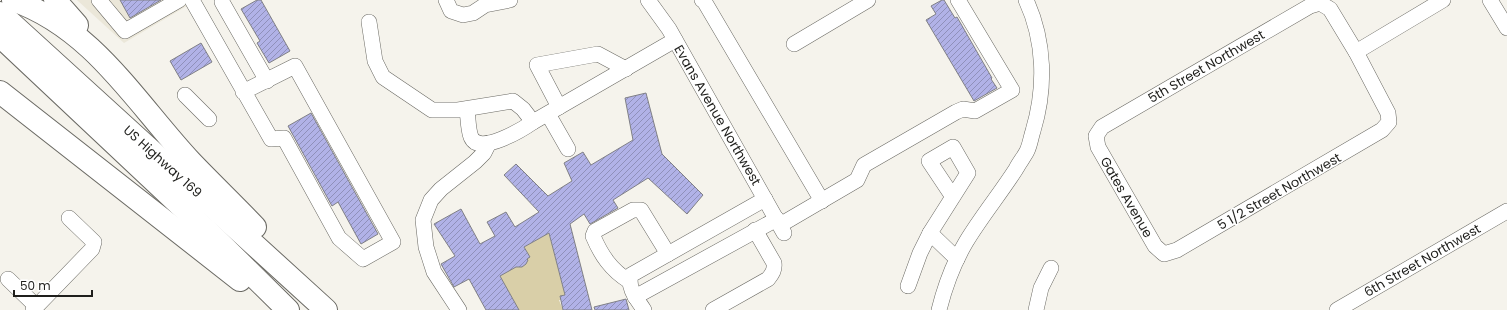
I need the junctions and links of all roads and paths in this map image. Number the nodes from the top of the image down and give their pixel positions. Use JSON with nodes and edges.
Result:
{"nodes":[{"id":1,"x":13,"y":0,"type":"edge"},
{"id":2,"x":55,"y":0,"type":"edge"},
{"id":3,"x":99,"y":0,"type":"edge"},
{"id":4,"x":180,"y":0,"type":"edge"},
{"id":5,"x":192,"y":0,"type":"edge"},
{"id":6,"x":446,"y":0,"type":"edge"},
{"id":7,"x":510,"y":0,"type":"edge"},
{"id":8,"x":648,"y":0,"type":"edge"},
{"id":9,"x":702,"y":0,"type":"edge"},
{"id":10,"x":868,"y":0,"type":"edge"},
{"id":11,"x":958,"y":0,"type":"edge"},
{"id":12,"x":1026,"y":0,"type":"edge"},
{"id":13,"x":1443,"y":0,"type":"edge"},
{"id":14,"x":1490,"y":0,"type":"edge"},
{"id":15,"x":224,"y":1,"type":"edge"},
{"id":16,"x":484,"y":2,"type":"edge"},
{"id":17,"x":200,"y":16,"type":"junction"},
{"id":18,"x":369,"y":22,"type":"dead end"},
{"id":19,"x":4,"y":28,"type":"edge"},
{"id":20,"x":1507,"y":28,"type":"edge"},
{"id":21,"x":675,"y":40,"type":"junction"},
{"id":22,"x":794,"y":44,"type":"dead end"},
{"id":23,"x":1356,"y":52,"type":"junction"},
{"id":24,"x":626,"y":68,"type":"junction"},
{"id":25,"x":267,"y":81,"type":"junction"},
{"id":26,"x":0,"y":92,"type":"edge"},
{"id":27,"x":244,"y":92,"type":"junction"},
{"id":28,"x":134,"y":93,"type":"junction"},
{"id":29,"x":185,"y":95,"type":"dead end"},
{"id":30,"x":467,"y":109,"type":"junction"},
{"id":31,"x":553,"y":110,"type":"junction"},
{"id":32,"x":209,"y":119,"type":"dead end"},
{"id":33,"x":533,"y":122,"type":"junction"},
{"id":34,"x":1096,"y":136,"type":"joint"},
{"id":35,"x":489,"y":143,"type":"junction"},
{"id":36,"x":568,"y":149,"type":"dead end"},
{"id":37,"x":953,"y":197,"type":"dead end"},
{"id":38,"x":765,"y":199,"type":"junction"},
{"id":39,"x":822,"y":201,"type":"junction"},
{"id":40,"x":1507,"y":210,"type":"edge"},
{"id":41,"x":69,"y":218,"type":"dead end"},
{"id":42,"x":780,"y":225,"type":"junction"},
{"id":43,"x":756,"y":230,"type":"junction"},
{"id":44,"x":930,"y":233,"type":"junction"},
{"id":45,"x":668,"y":254,"type":"junction"},
{"id":46,"x":1164,"y":254,"type":"joint"},
{"id":47,"x":957,"y":259,"type":"junction"},
{"id":48,"x":1051,"y":268,"type":"dead end"},
{"id":49,"x":630,"y":278,"type":"junction"},
{"id":50,"x":8,"y":279,"type":"dead end"},
{"id":51,"x":908,"y":286,"type":"dead end"},
{"id":52,"x":308,"y":293,"type":"junction"},
{"id":53,"x":636,"y":297,"type":"junction"},
{"id":54,"x":35,"y":308,"type":"edge"},
{"id":55,"x":283,"y":310,"type":"edge"},
{"id":56,"x":288,"y":310,"type":"edge"},
{"id":57,"x":326,"y":310,"type":"edge"},
{"id":58,"x":459,"y":310,"type":"edge"},
{"id":59,"x":644,"y":310,"type":"edge"},
{"id":60,"x":713,"y":310,"type":"edge"},
{"id":61,"x":939,"y":310,"type":"edge"},
{"id":62,"x":1036,"y":310,"type":"edge"},
{"id":63,"x":1337,"y":310,"type":"edge"}],
"edges":[{"from":1,"to":28,"type":"highway"},
{"from":2,"to":28,"type":"highway"},
{"from":3,"to":4,"type":"street"},
{"from":5,"to":17,"type":"street"},
{"from":6,"to":16,"type":"street"},
{"from":7,"to":16,"type":"street"},
{"from":8,"to":21,"type":"street","name":"Evans Avenue Northwest"},
{"from":9,"to":39,"type":"street"},
{"from":10,"to":22,"type":"street"},
{"from":11,"to":39,"type":"street"},
{"from":12,"to":47,"type":"street"},
{"from":13,"to":23,"type":"street"},
{"from":14,"to":20,"type":"street"},
{"from":15,"to":17,"type":"street"},
{"from":15,"to":25,"type":"street"},
{"from":17,"to":27,"type":"street"},
{"from":18,"to":30,"type":"street"},
{"from":19,"to":52,"type":"highway","name":"US Highway 169"},
{"from":19,"to":56,"type":"highway","name":"US Highway 169"},
{"from":21,"to":24,"type":"street"},
{"from":21,"to":38,"type":"street","name":"Evans Avenue Northwest"},
{"from":23,"to":34,"type":"street","name":"5th Street Northwest"},
{"from":23,"to":46,"type":"street","name":"5 1/2 Street Northwest"},
{"from":24,"to":31,"type":"street"},
{"from":24,"to":31,"type":"street"},
{"from":25,"to":27,"type":"street"},
{"from":25,"to":27,"type":"street"},
{"from":26,"to":55,"type":"highway"},
{"from":28,"to":52,"type":"highway"},
{"from":29,"to":32,"type":"street"},
{"from":30,"to":33,"type":"street"},
{"from":30,"to":35,"type":"street"},
{"from":31,"to":33,"type":"street"},
{"from":31,"to":36,"type":"street"},
{"from":33,"to":35,"type":"street"},
{"from":34,"to":46,"type":"street","name":"Gates Avenue"},
{"from":35,"to":58,"type":"street"},
{"from":37,"to":44,"type":"street"},
{"from":38,"to":42,"type":"street","name":"Evans Avenue Northwest"},
{"from":38,"to":45,"type":"street"},
{"from":39,"to":42,"type":"street"},
{"from":40,"to":63,"type":"street","name":"6th Street Northwest"},
{"from":41,"to":54,"type":"street"},
{"from":42,"to":43,"type":"street"},
{"from":43,"to":53,"type":"street"},
{"from":43,"to":60,"type":"street"},
{"from":44,"to":47,"type":"street"},
{"from":44,"to":51,"type":"street"},
{"from":45,"to":49,"type":"street"},
{"from":45,"to":49,"type":"street"},
{"from":47,"to":61,"type":"street"},
{"from":48,"to":62,"type":"street"},
{"from":49,"to":53,"type":"street"},
{"from":50,"to":54,"type":"street"},
{"from":52,"to":57,"type":"highway","name":"US Highway 169"},
{"from":53,"to":59,"type":"street"}]}
